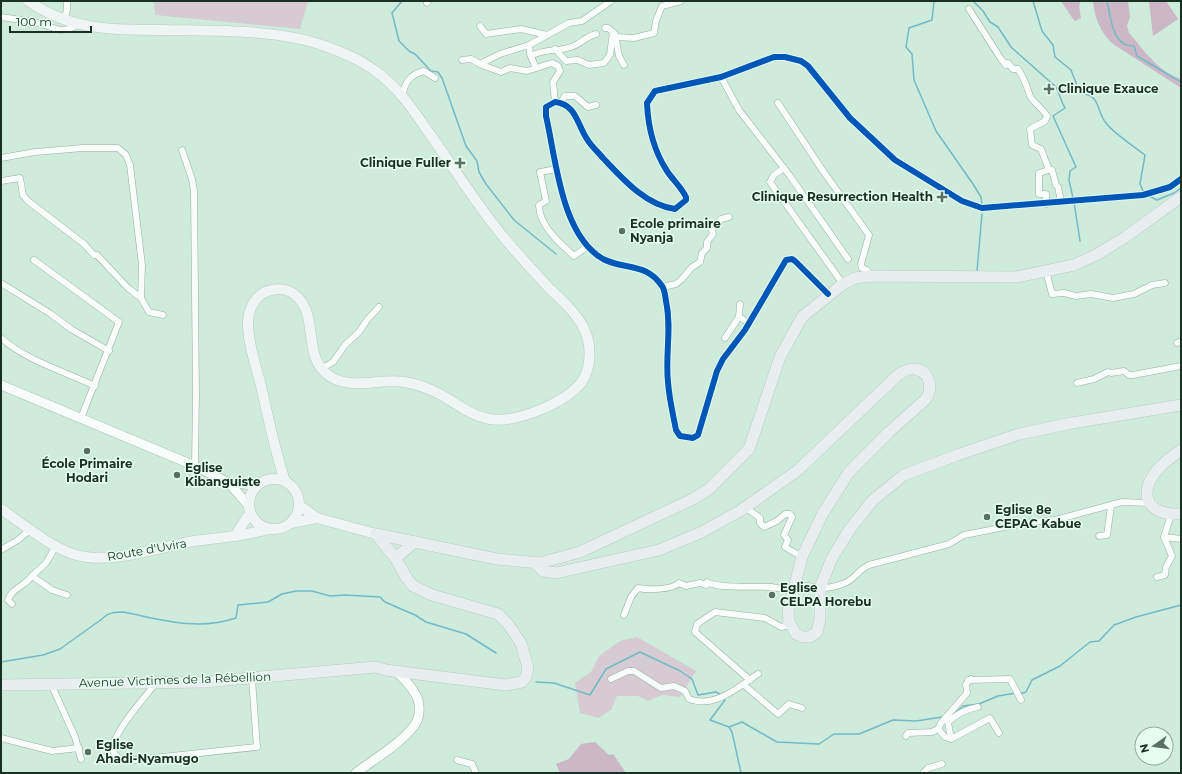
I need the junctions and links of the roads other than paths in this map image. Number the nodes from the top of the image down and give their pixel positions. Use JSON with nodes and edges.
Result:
{"nodes":[{"id":1,"x":28,"y":1,"type":"edge"},
{"id":2,"x":67,"y":1,"type":"edge"},
{"id":3,"x":611,"y":1,"type":"edge"},
{"id":4,"x":680,"y":1,"type":"edge"},
{"id":5,"x":969,"y":9,"type":"dead end"},
{"id":6,"x":1,"y":17,"type":"edge"},
{"id":7,"x":64,"y":20,"type":"junction"},
{"id":8,"x":78,"y":25,"type":"junction"},
{"id":9,"x":480,"y":26,"type":"dead end"},
{"id":10,"x":605,"y":28,"type":"dead end"},
{"id":11,"x":596,"y":34,"type":"dead end"},
{"id":12,"x":615,"y":34,"type":"junction"},
{"id":13,"x":547,"y":36,"type":"junction"},
{"id":14,"x":529,"y":45,"type":"junction"},
{"id":15,"x":555,"y":50,"type":"junction"},
{"id":16,"x":531,"y":56,"type":"junction"},
{"id":17,"x":462,"y":60,"type":"dead end"},
{"id":18,"x":480,"y":64,"type":"junction"},
{"id":19,"x":624,"y":65,"type":"dead end"},
{"id":20,"x":536,"y":68,"type":"junction"},
{"id":21,"x":721,"y":77,"type":"junction"},
{"id":22,"x":435,"y":78,"type":"dead end"},
{"id":23,"x":402,"y":97,"type":"junction"},
{"id":24,"x":558,"y":102,"type":"junction"},
{"id":25,"x":778,"y":103,"type":"dead end"},
{"id":26,"x":596,"y":105,"type":"dead end"},
{"id":27,"x":182,"y":150,"type":"dead end"},
{"id":28,"x":1,"y":158,"type":"edge"},
{"id":29,"x":784,"y":168,"type":"junction"},
{"id":30,"x":557,"y":170,"type":"junction"},
{"id":31,"x":1049,"y":170,"type":"junction"},
{"id":32,"x":1181,"y":179,"type":"edge"},
{"id":33,"x":1,"y":181,"type":"edge"},
{"id":34,"x":1181,"y":198,"type":"edge"},
{"id":35,"x":1061,"y":202,"type":"junction"},
{"id":36,"x":1046,"y":204,"type":"junction"},
{"id":37,"x":728,"y":217,"type":"dead end"},
{"id":38,"x":588,"y":246,"type":"junction"},
{"id":39,"x":848,"y":259,"type":"dead end"},
{"id":40,"x":34,"y":260,"type":"dead end"},
{"id":41,"x":1046,"y":271,"type":"junction"},
{"id":42,"x":870,"y":276,"type":"junction"},
{"id":43,"x":1,"y":283,"type":"edge"},
{"id":44,"x":1165,"y":283,"type":"dead end"},
{"id":45,"x":843,"y":284,"type":"junction"},
{"id":46,"x":663,"y":287,"type":"junction"},
{"id":47,"x":828,"y":294,"type":"junction"},
{"id":48,"x":141,"y":298,"type":"junction"},
{"id":49,"x":740,"y":304,"type":"dead end"},
{"id":50,"x":379,"y":307,"type":"dead end"},
{"id":51,"x":163,"y":315,"type":"dead end"},
{"id":52,"x":739,"y":317,"type":"junction"},
{"id":53,"x":749,"y":324,"type":"junction"},
{"id":54,"x":1,"y":338,"type":"edge"},
{"id":55,"x":725,"y":338,"type":"dead end"},
{"id":56,"x":108,"y":351,"type":"junction"},
{"id":57,"x":1181,"y":366,"type":"edge"},
{"id":58,"x":321,"y":369,"type":"junction"},
{"id":59,"x":1077,"y":383,"type":"dead end"},
{"id":60,"x":1,"y":385,"type":"edge"},
{"id":61,"x":95,"y":386,"type":"junction"},
{"id":62,"x":1181,"y":405,"type":"edge"},
{"id":63,"x":81,"y":418,"type":"junction"},
{"id":64,"x":1181,"y":450,"type":"edge"},
{"id":65,"x":277,"y":457,"type":"junction"},
{"id":66,"x":195,"y":466,"type":"junction"},
{"id":67,"x":269,"y":479,"type":"junction"},
{"id":68,"x":285,"y":481,"type":"junction"},
{"id":69,"x":229,"y":483,"type":"junction"},
{"id":70,"x":256,"y":485,"type":"junction"},
{"id":71,"x":1149,"y":503,"type":"junction"},
{"id":72,"x":299,"y":505,"type":"junction"},
{"id":73,"x":747,"y":506,"type":"junction"},
{"id":74,"x":1111,"y":506,"type":"junction"},
{"id":75,"x":1,"y":509,"type":"edge"},
{"id":76,"x":249,"y":509,"type":"junction"},
{"id":77,"x":1176,"y":514,"type":"edge"},
{"id":78,"x":317,"y":518,"type":"junction"},
{"id":79,"x":291,"y":523,"type":"junction"},
{"id":80,"x":31,"y":529,"type":"junction"},
{"id":81,"x":269,"y":529,"type":"junction"},
{"id":82,"x":376,"y":534,"type":"junction"},
{"id":83,"x":235,"y":536,"type":"junction"},
{"id":84,"x":1099,"y":536,"type":"dead end"},
{"id":85,"x":1164,"y":537,"type":"junction"},
{"id":86,"x":1181,"y":539,"type":"edge"},
{"id":87,"x":415,"y":542,"type":"junction"},
{"id":88,"x":56,"y":546,"type":"junction"},
{"id":89,"x":1,"y":550,"type":"edge"},
{"id":90,"x":802,"y":558,"type":"junction"},
{"id":91,"x":396,"y":560,"type":"junction"},
{"id":92,"x":535,"y":563,"type":"junction"},
{"id":93,"x":32,"y":576,"type":"junction"},
{"id":94,"x":1157,"y":577,"type":"dead end"},
{"id":95,"x":820,"y":588,"type":"junction"},
{"id":96,"x":794,"y":591,"type":"junction"},
{"id":97,"x":66,"y":595,"type":"dead end"},
{"id":98,"x":12,"y":604,"type":"dead end"},
{"id":99,"x":624,"y":615,"type":"dead end"},
{"id":100,"x":790,"y":625,"type":"junction"},
{"id":101,"x":396,"y":671,"type":"junction"},
{"id":102,"x":758,"y":674,"type":"dead end"},
{"id":103,"x":252,"y":679,"type":"junction"},
{"id":104,"x":611,"y":679,"type":"dead end"},
{"id":105,"x":750,"y":680,"type":"junction"},
{"id":106,"x":156,"y":683,"type":"junction"},
{"id":107,"x":51,"y":684,"type":"junction"},
{"id":108,"x":1,"y":685,"type":"edge"},
{"id":109,"x":744,"y":685,"type":"junction"},
{"id":110,"x":1021,"y":700,"type":"dead end"},
{"id":111,"x":802,"y":708,"type":"dead end"},
{"id":112,"x":978,"y":708,"type":"dead end"},
{"id":113,"x":938,"y":729,"type":"junction"},
{"id":114,"x":999,"y":733,"type":"dead end"},
{"id":115,"x":906,"y":736,"type":"dead end"},
{"id":116,"x":1,"y":738,"type":"edge"},
{"id":117,"x":951,"y":739,"type":"junction"},
{"id":118,"x":79,"y":748,"type":"junction"},
{"id":119,"x":81,"y":759,"type":"dead end"},
{"id":120,"x":457,"y":760,"type":"dead end"},
{"id":121,"x":942,"y":764,"type":"dead end"},
{"id":122,"x":356,"y":773,"type":"edge"},
{"id":123,"x":476,"y":773,"type":"edge"},
{"id":124,"x":923,"y":773,"type":"edge"}],
"edges":[{"from":1,"to":7,"type":"main road"},
{"from":2,"to":7,"type":"street"},
{"from":3,"to":13,"type":"street"},
{"from":4,"to":12,"type":"street"},
{"from":5,"to":31,"type":"street"},
{"from":6,"to":8,"type":"street"},
{"from":7,"to":8,"type":"main road"},
{"from":8,"to":23,"type":"main road"},
{"from":9,"to":13,"type":"street"},
{"from":10,"to":12,"type":"street"},
{"from":11,"to":15,"type":"street"},
{"from":12,"to":15,"type":"street"},
{"from":12,"to":19,"type":"street"},
{"from":13,"to":14,"type":"street"},
{"from":14,"to":16,"type":"street"},
{"from":14,"to":18,"type":"street"},
{"from":15,"to":16,"type":"street"},
{"from":16,"to":20,"type":"street"},
{"from":17,"to":18,"type":"street"},
{"from":18,"to":20,"type":"street"},
{"from":20,"to":24,"type":"street"},
{"from":21,"to":24,"type":"street"},
{"from":21,"to":29,"type":"street"},
{"from":21,"to":36,"type":"street"},
{"from":22,"to":23,"type":"street"},
{"from":23,"to":58,"type":"main road"},
{"from":24,"to":26,"type":"street"},
{"from":24,"to":30,"type":"street"},
{"from":25,"to":42,"type":"street"},
{"from":27,"to":66,"type":"street"},
{"from":28,"to":48,"type":"street"},
{"from":29,"to":39,"type":"street"},
{"from":29,"to":45,"type":"street"},
{"from":30,"to":38,"type":"street"},
{"from":30,"to":38,"type":"street"},
{"from":31,"to":35,"type":"street"},
{"from":31,"to":36,"type":"street"},
{"from":32,"to":35,"type":"street"},
{"from":33,"to":48,"type":"street"},
{"from":34,"to":41,"type":"highway"},
{"from":35,"to":36,"type":"street"},
{"from":37,"to":46,"type":"street"},
{"from":38,"to":46,"type":"street"},
{"from":40,"to":56,"type":"street"},
{"from":41,"to":42,"type":"highway"},
{"from":41,"to":44,"type":"street"},
{"from":42,"to":45,"type":"highway"},
{"from":43,"to":56,"type":"street"},
{"from":45,"to":47,"type":"highway"},
{"from":46,"to":53,"type":"street"},
{"from":47,"to":53,"type":"street"},
{"from":47,"to":92,"type":"highway"},
{"from":48,"to":51,"type":"street"},
{"from":49,"to":52,"type":"street"},
{"from":50,"to":58,"type":"street"},
{"from":52,"to":53,"type":"street"},
{"from":52,"to":55,"type":"street"},
{"from":54,"to":61,"type":"street"},
{"from":56,"to":61,"type":"street"},
{"from":57,"to":59,"type":"street"},
{"from":58,"to":65,"type":"main road"},
{"from":60,"to":63,"type":"street"},
{"from":61,"to":63,"type":"street"},
{"from":62,"to":95,"type":"highway"},
{"from":63,"to":66,"type":"street"},
{"from":64,"to":71,"type":"highway"},
{"from":65,"to":67,"type":"main road"},
{"from":65,"to":68,"type":"main road"},
{"from":66,"to":69,"type":"street"},
{"from":67,"to":68,"type":"main road"},
{"from":67,"to":70,"type":"main road"},
{"from":68,"to":72,"type":"main road"},
{"from":69,"to":70,"type":"street"},
{"from":69,"to":76,"type":"street"},
{"from":70,"to":76,"type":"main road"},
{"from":71,"to":74,"type":"street"},
{"from":71,"to":77,"type":"highway"},
{"from":72,"to":78,"type":"main road"},
{"from":72,"to":79,"type":"main road"},
{"from":73,"to":90,"type":"street"},
{"from":73,"to":90,"type":"highway"},
{"from":73,"to":92,"type":"highway"},
{"from":74,"to":84,"type":"street"},
{"from":74,"to":95,"type":"street"},
{"from":75,"to":80,"type":"main road","name":"Route d'Uvira"},
{"from":76,"to":81,"type":"main road"},
{"from":76,"to":83,"type":"main road"},
{"from":77,"to":85,"type":"street"},
{"from":78,"to":79,"type":"main road"},
{"from":78,"to":82,"type":"main road"},
{"from":79,"to":81,"type":"main road"},
{"from":80,"to":88,"type":"main road","name":"Route d'Uvira"},
{"from":80,"to":89,"type":"street"},
{"from":81,"to":83,"type":"main road","name":"Route d'Uvira"},
{"from":82,"to":87,"type":"highway"},
{"from":82,"to":91,"type":"highway","name":"Avenue Victimes de la Rébellion"},
{"from":83,"to":88,"type":"main road","name":"Route d'Uvira"},
{"from":85,"to":86,"type":"street"},
{"from":85,"to":94,"type":"street"},
{"from":87,"to":91,"type":"highway"},
{"from":87,"to":92,"type":"highway"},
{"from":88,"to":93,"type":"street"},
{"from":90,"to":96,"type":"highway"},
{"from":91,"to":101,"type":"highway","name":"Avenue Victimes de la Rébellion"},
{"from":93,"to":97,"type":"street"},
{"from":93,"to":98,"type":"street"},
{"from":95,"to":96,"type":"street"},
{"from":95,"to":100,"type":"highway"},
{"from":96,"to":99,"type":"street"},
{"from":96,"to":100,"type":"highway"},
{"from":100,"to":105,"type":"street"},
{"from":101,"to":103,"type":"highway","name":"Avenue Victimes de la Rébellion"},
{"from":101,"to":122,"type":"street"},
{"from":102,"to":105,"type":"street"},
{"from":103,"to":106,"type":"highway","name":"Avenue Victimes de la Rébellion"},
{"from":103,"to":106,"type":"street"},
{"from":104,"to":109,"type":"street"},
{"from":105,"to":109,"type":"street"},
{"from":106,"to":107,"type":"highway","name":"Avenue Victimes de la Rébellion"},
{"from":107,"to":108,"type":"highway","name":"Avenue Victimes de la Rébellion"},
{"from":107,"to":118,"type":"street"},
{"from":109,"to":111,"type":"street"},
{"from":110,"to":113,"type":"street"},
{"from":112,"to":117,"type":"street"},
{"from":113,"to":115,"type":"street"},
{"from":113,"to":117,"type":"street"},
{"from":114,"to":117,"type":"street"},
{"from":116,"to":118,"type":"street"},
{"from":118,"to":119,"type":"street"},
{"from":120,"to":123,"type":"street"},
{"from":121,"to":124,"type":"street"}]}
